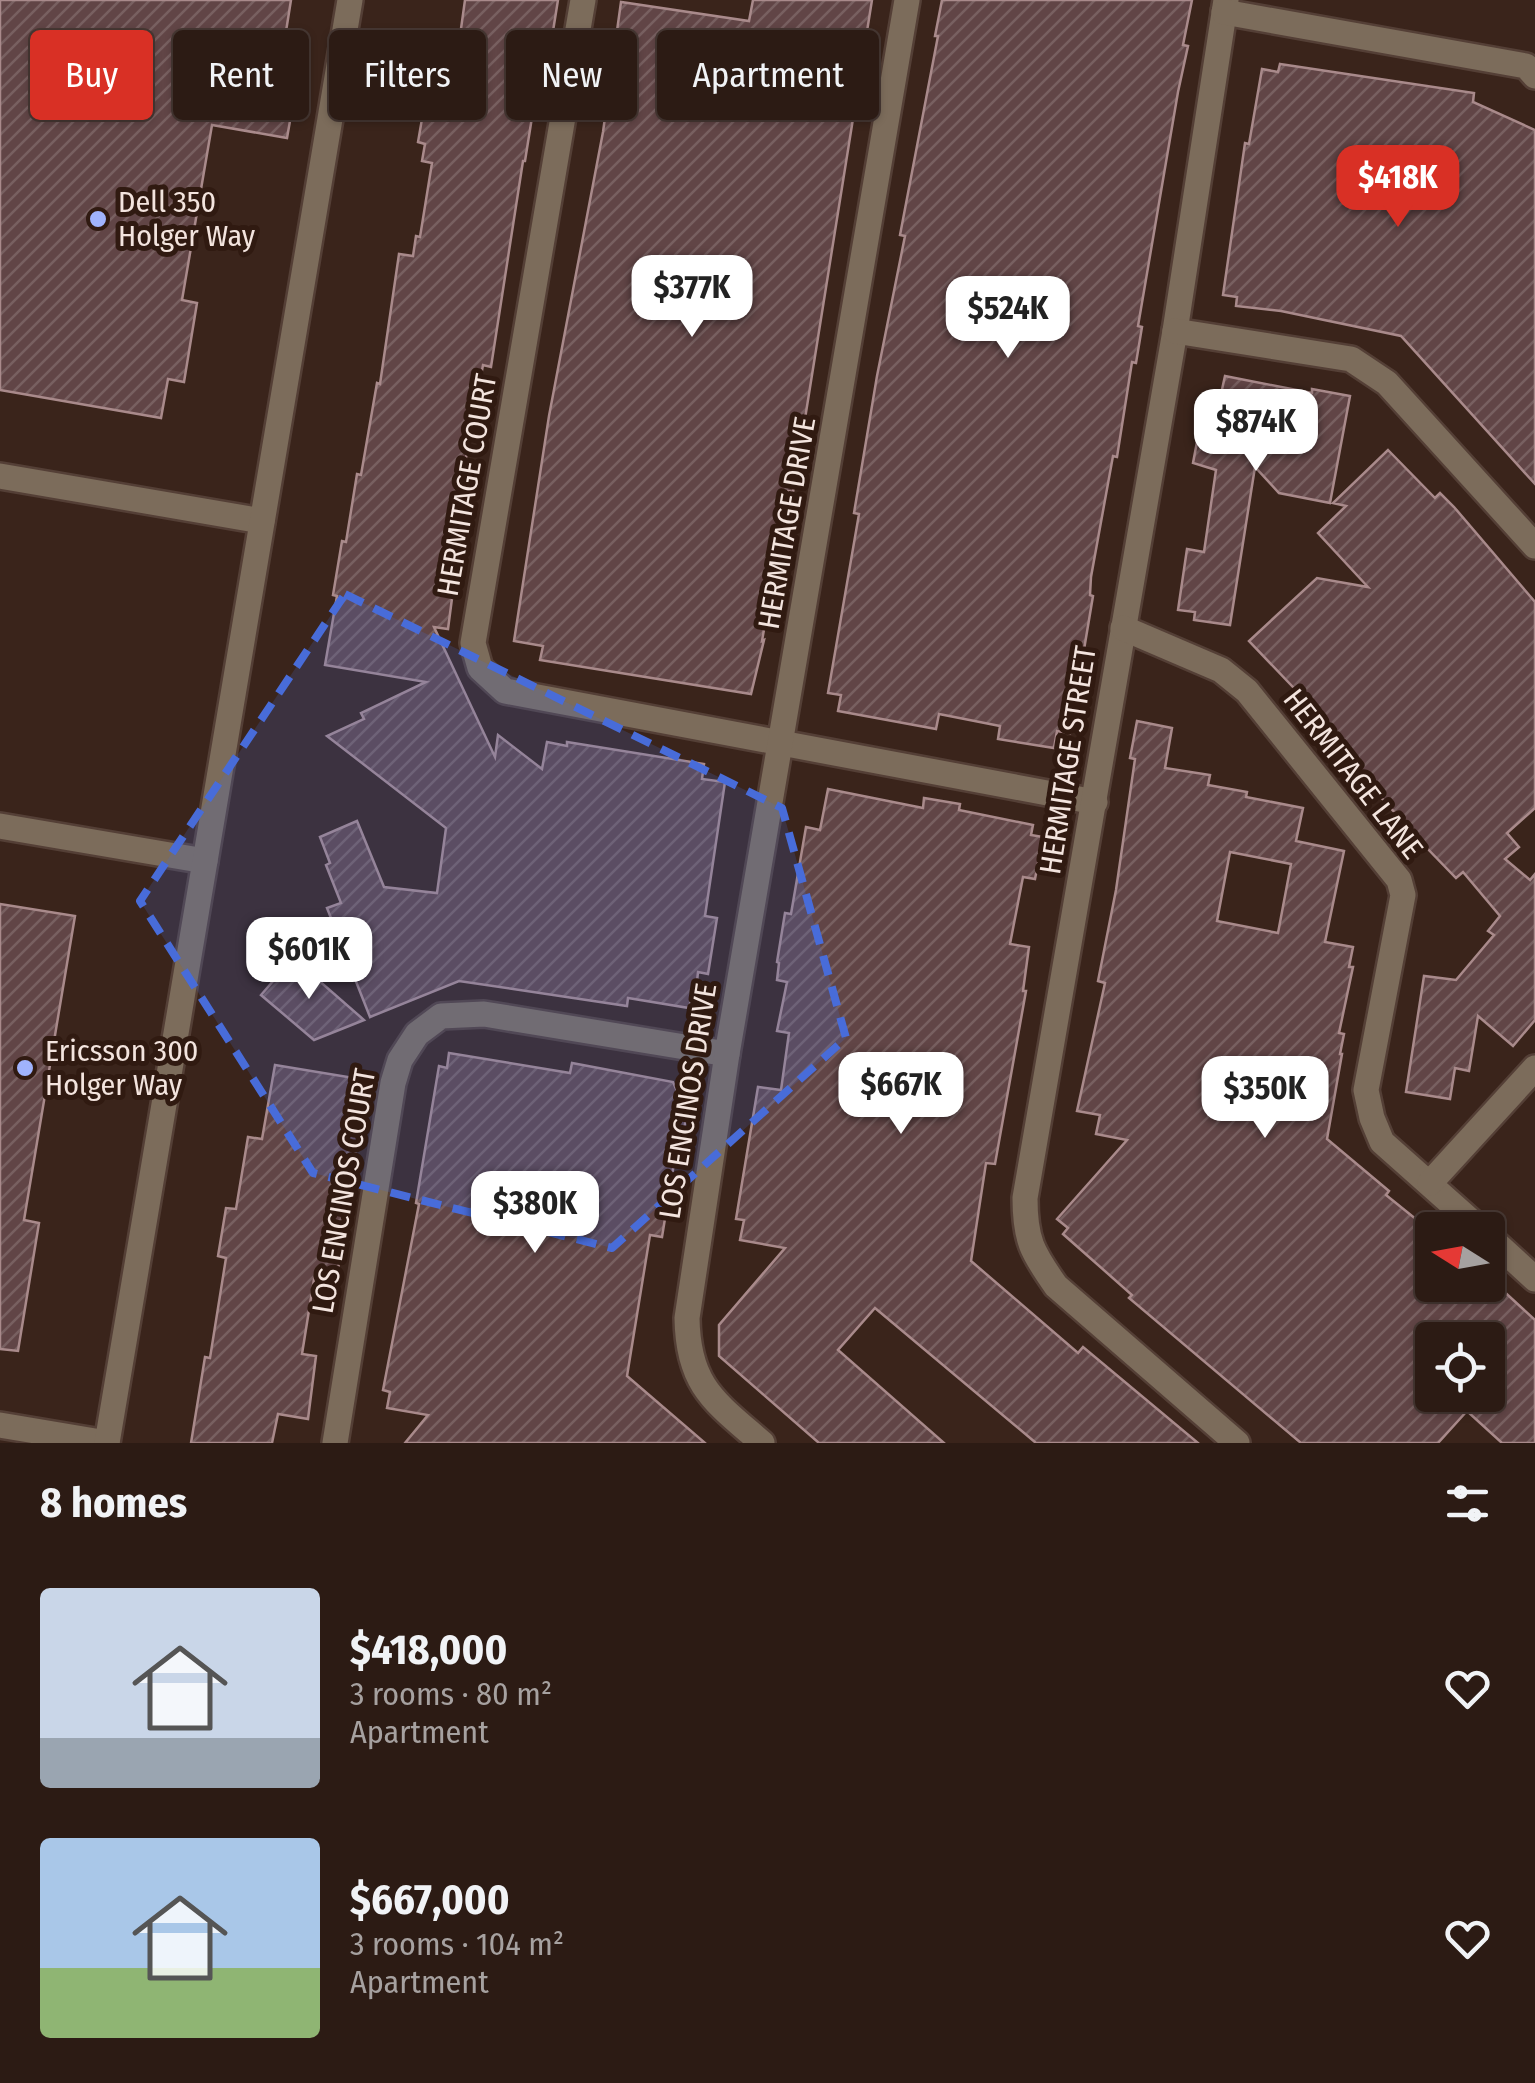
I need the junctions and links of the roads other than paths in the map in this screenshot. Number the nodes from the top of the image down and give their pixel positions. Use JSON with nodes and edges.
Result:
{"nodes":[{"id":1,"x":350,"y":0,"type":"edge"},
{"id":2,"x":582,"y":0,"type":"edge"},
{"id":3,"x":907,"y":0,"type":"edge"},
{"id":4,"x":1225,"y":6,"type":"edge"},
{"id":5,"x":1535,"y":76,"type":"edge"},
{"id":6,"x":1174,"y":331,"type":"junction"},
{"id":7,"x":0,"y":476,"type":"edge"},
{"id":8,"x":262,"y":521,"type":"junction"},
{"id":9,"x":1535,"y":546,"type":"edge"},
{"id":10,"x":1123,"y":628,"type":"junction"},
{"id":11,"x":782,"y":744,"type":"junction"},
{"id":12,"x":1095,"y":802,"type":"junction"},
{"id":13,"x":0,"y":826,"type":"edge"},
{"id":14,"x":205,"y":861,"type":"junction"},
{"id":15,"x":727,"y":1054,"type":"junction"},
{"id":16,"x":1535,"y":1068,"type":"edge"},
{"id":17,"x":1430,"y":1184,"type":"junction"},
{"id":18,"x":1461,"y":1212,"type":"edge"},
{"id":19,"x":1505,"y":1252,"type":"edge"},
{"id":20,"x":1535,"y":1279,"type":"edge"},
{"id":21,"x":0,"y":1424,"type":"edge"},
{"id":22,"x":107,"y":1443,"type":"edge"},
{"id":23,"x":334,"y":1443,"type":"edge"},
{"id":24,"x":762,"y":1443,"type":"edge"},
{"id":25,"x":1236,"y":1443,"type":"edge"}],
"edges":[{"from":1,"to":8,"type":"lane"},
{"from":2,"to":11,"type":"lane","name":"HERMITAGE COURT"},
{"from":3,"to":11,"type":"lane","name":"HERMITAGE DRIVE"},
{"from":4,"to":5,"type":"lane"},
{"from":4,"to":6,"type":"lane","name":"HERMITAGE STREET"},
{"from":6,"to":9,"type":"lane"},
{"from":6,"to":10,"type":"lane","name":"HERMITAGE STREET"},
{"from":7,"to":8,"type":"lane"},
{"from":8,"to":14,"type":"lane"},
{"from":10,"to":12,"type":"lane","name":"HERMITAGE STREET"},
{"from":10,"to":17,"type":"lane","name":"HERMITAGE LANE"},
{"from":11,"to":12,"type":"lane"},
{"from":11,"to":15,"type":"lane","name":"LOS ENCINOS DRIVE"},
{"from":12,"to":25,"type":"lane","name":"HERMITAGE STREET"},
{"from":13,"to":14,"type":"lane"},
{"from":14,"to":22,"type":"lane"},
{"from":15,"to":23,"type":"lane","name":"LOS ENCINOS COURT"},
{"from":15,"to":24,"type":"lane","name":"LOS ENCINOS DRIVE"},
{"from":16,"to":17,"type":"lane"},
{"from":17,"to":18,"type":"lane","name":"HERMITAGE LANE"},
{"from":19,"to":20,"type":"lane"},
{"from":21,"to":22,"type":"lane"}]}
